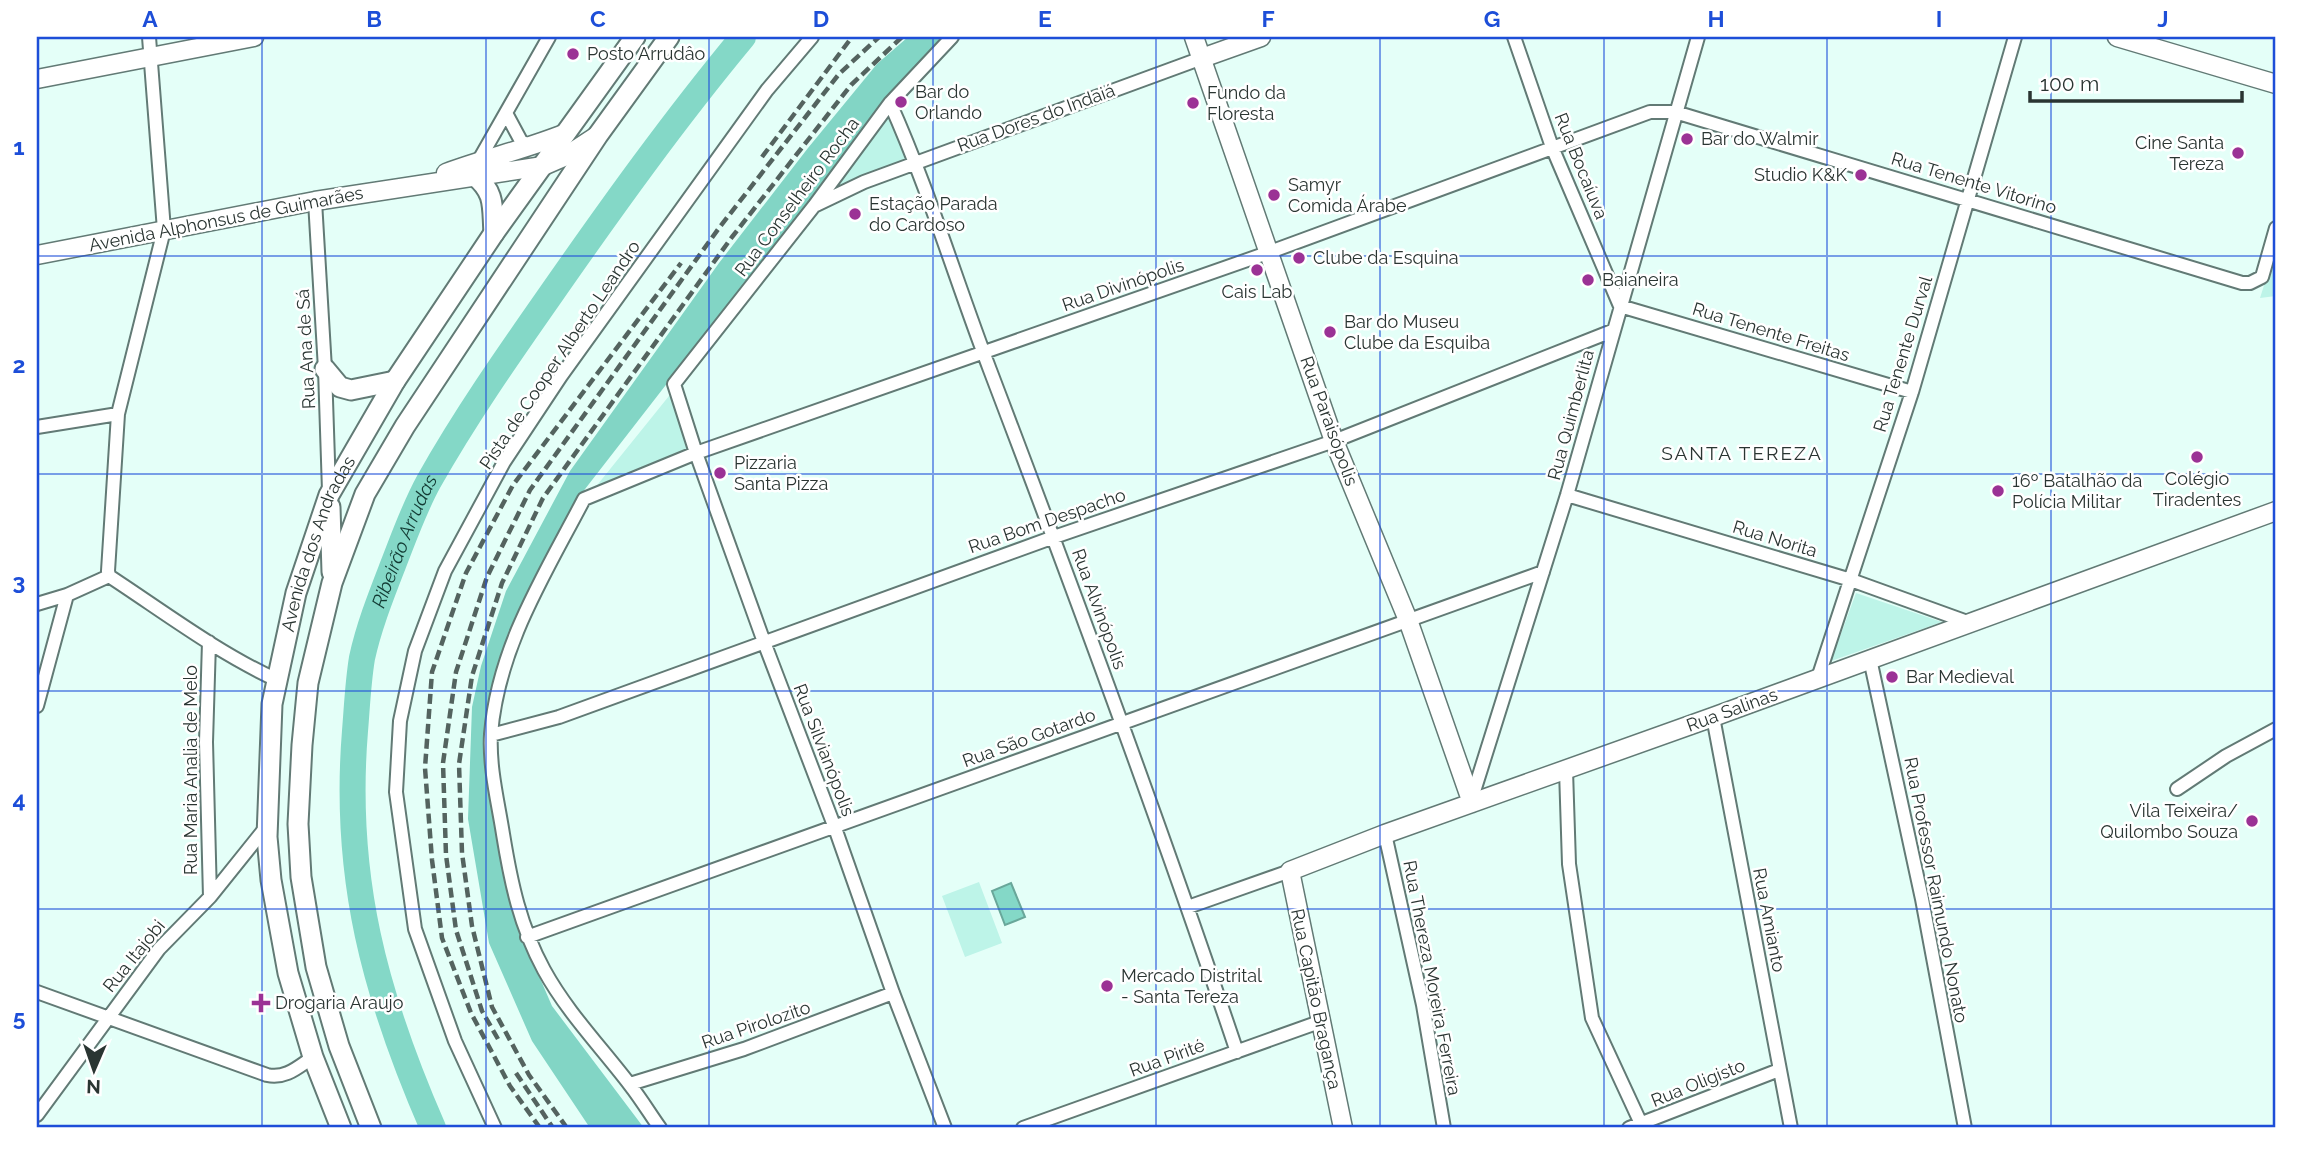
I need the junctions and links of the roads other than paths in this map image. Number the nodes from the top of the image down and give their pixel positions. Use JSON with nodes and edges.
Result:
{"nodes":[{"id":1,"x":149,"y":37,"type":"edge"},
{"id":2,"x":254,"y":37,"type":"edge"},
{"id":3,"x":549,"y":37,"type":"edge"},
{"id":4,"x":635,"y":37,"type":"edge"},
{"id":5,"x":669,"y":37,"type":"edge"},
{"id":6,"x":812,"y":37,"type":"edge"},
{"id":7,"x":952,"y":37,"type":"edge"},
{"id":8,"x":1194,"y":37,"type":"edge"},
{"id":9,"x":1261,"y":37,"type":"edge"},
{"id":10,"x":1514,"y":37,"type":"edge"},
{"id":11,"x":1698,"y":37,"type":"edge"},
{"id":12,"x":2015,"y":37,"type":"edge"},
{"id":13,"x":2117,"y":37,"type":"edge"},
{"id":14,"x":150,"y":57,"type":"junction"},
{"id":15,"x":1202,"y":58,"type":"junction"},
{"id":16,"x":37,"y":79,"type":"edge"},
{"id":17,"x":2276,"y":84,"type":"edge"},
{"id":18,"x":890,"y":103,"type":"junction"},
{"id":19,"x":1675,"y":112,"type":"junction"},
{"id":20,"x":506,"y":113,"type":"junction"},
{"id":21,"x":566,"y":133,"type":"junction"},
{"id":22,"x":598,"y":135,"type":"junction"},
{"id":23,"x":1552,"y":147,"type":"junction"},
{"id":24,"x":531,"y":148,"type":"junction"},
{"id":25,"x":916,"y":162,"type":"junction"},
{"id":26,"x":543,"y":166,"type":"junction"},
{"id":27,"x":477,"y":168,"type":"junction"},
{"id":28,"x":1967,"y":199,"type":"junction"},
{"id":29,"x":315,"y":201,"type":"junction"},
{"id":30,"x":814,"y":206,"type":"junction"},
{"id":31,"x":2276,"y":228,"type":"edge"},
{"id":32,"x":163,"y":230,"type":"junction"},
{"id":33,"x":494,"y":233,"type":"junction"},
{"id":34,"x":1270,"y":252,"type":"junction"},
{"id":35,"x":37,"y":255,"type":"edge"},
{"id":36,"x":1619,"y":306,"type":"junction"},
{"id":37,"x":1612,"y":331,"type":"junction"},
{"id":38,"x":983,"y":352,"type":"junction"},
{"id":39,"x":325,"y":369,"type":"junction"},
{"id":40,"x":395,"y":381,"type":"junction"},
{"id":41,"x":674,"y":384,"type":"joint"},
{"id":42,"x":1912,"y":392,"type":"junction"},
{"id":43,"x":118,"y":414,"type":"junction"},
{"id":44,"x":37,"y":427,"type":"edge"},
{"id":45,"x":1334,"y":441,"type":"junction"},
{"id":46,"x":696,"y":453,"type":"junction"},
{"id":47,"x":329,"y":495,"type":"junction"},
{"id":48,"x":1567,"y":495,"type":"junction"},
{"id":49,"x":2276,"y":511,"type":"edge"},
{"id":50,"x":1054,"y":537,"type":"junction"},
{"id":51,"x":1543,"y":572,"type":"junction"},
{"id":52,"x":110,"y":576,"type":"junction"},
{"id":53,"x":1851,"y":580,"type":"junction"},
{"id":54,"x":332,"y":583,"type":"junction"},
{"id":55,"x":67,"y":596,"type":"junction"},
{"id":56,"x":37,"y":604,"type":"edge"},
{"id":57,"x":1408,"y":620,"type":"junction"},
{"id":58,"x":1970,"y":623,"type":"junction"},
{"id":59,"x":209,"y":642,"type":"junction"},
{"id":60,"x":764,"y":642,"type":"junction"},
{"id":61,"x":1870,"y":659,"type":"junction"},
{"id":62,"x":1818,"y":678,"type":"junction"},
{"id":63,"x":277,"y":680,"type":"junction"},
{"id":64,"x":37,"y":706,"type":"edge"},
{"id":65,"x":1713,"y":717,"type":"junction"},
{"id":66,"x":1122,"y":723,"type":"junction"},
{"id":67,"x":2276,"y":729,"type":"edge"},
{"id":68,"x":491,"y":735,"type":"junction"},
{"id":69,"x":1566,"y":770,"type":"junction"},
{"id":70,"x":2177,"y":789,"type":"dead end"},
{"id":71,"x":1472,"y":802,"type":"junction"},
{"id":72,"x":267,"y":826,"type":"junction"},
{"id":73,"x":835,"y":828,"type":"junction"},
{"id":74,"x":1385,"y":834,"type":"junction"},
{"id":75,"x":1290,"y":871,"type":"junction"},
{"id":76,"x":210,"y":897,"type":"junction"},
{"id":77,"x":1188,"y":907,"type":"junction"},
{"id":78,"x":527,"y":937,"type":"junction"},
{"id":79,"x":37,"y":992,"type":"edge"},
{"id":80,"x":893,"y":993,"type":"junction"},
{"id":81,"x":108,"y":1017,"type":"junction"},
{"id":82,"x":1322,"y":1021,"type":"junction"},
{"id":83,"x":1237,"y":1052,"type":"junction"},
{"id":84,"x":313,"y":1057,"type":"junction"},
{"id":85,"x":1779,"y":1070,"type":"junction"},
{"id":86,"x":629,"y":1084,"type":"junction"},
{"id":87,"x":37,"y":1115,"type":"edge"},
{"id":88,"x":1638,"y":1127,"type":"edge"},
{"id":89,"x":341,"y":1128,"type":"edge"},
{"id":90,"x":371,"y":1128,"type":"edge"},
{"id":91,"x":495,"y":1128,"type":"edge"},
{"id":92,"x":660,"y":1128,"type":"edge"},
{"id":93,"x":945,"y":1128,"type":"edge"},
{"id":94,"x":1023,"y":1128,"type":"edge"},
{"id":95,"x":1343,"y":1128,"type":"edge"},
{"id":96,"x":1444,"y":1128,"type":"edge"},
{"id":97,"x":1791,"y":1128,"type":"edge"},
{"id":98,"x":1965,"y":1128,"type":"edge"}],
"edges":[{"from":1,"to":14,"type":"street"},
{"from":2,"to":14,"type":"street"},
{"from":3,"to":20,"type":"street"},
{"from":4,"to":21,"type":"main road","name":"Avenida dos Andradas"},
{"from":5,"to":22,"type":"main road","name":"Avenida dos Andradas"},
{"from":6,"to":91,"type":"street","name":"Pista de Cooper Alberto Leandro"},
{"from":7,"to":18,"type":"street","name":"Rua Conselheiro Rocha"},
{"from":8,"to":15,"type":"street","name":"Rua Paraisópolis"},
{"from":9,"to":15,"type":"street","name":"Rua Dores do Indaiá"},
{"from":10,"to":23,"type":"street","name":"Rua Bocaíuva"},
{"from":11,"to":19,"type":"street","name":"Rua Quimberlita"},
{"from":12,"to":28,"type":"street","name":"Rua Tenente Durval"},
{"from":13,"to":17,"type":"street"},
{"from":14,"to":16,"type":"street"},
{"from":14,"to":32,"type":"street"},
{"from":15,"to":25,"type":"street","name":"Rua Dores do Indaiá"},
{"from":15,"to":34,"type":"street","name":"Rua Paraisópolis"},
{"from":18,"to":25,"type":"street","name":"Rua Alvinópolis"},
{"from":18,"to":30,"type":"street","name":"Rua Conselheiro Rocha"},
{"from":19,"to":23,"type":"street","name":"Rua Divinópolis"},
{"from":19,"to":28,"type":"street","name":"Rua Tenente Vitorino"},
{"from":19,"to":36,"type":"street","name":"Rua Quimberlita"},
{"from":20,"to":24,"type":"street"},
{"from":20,"to":27,"type":"street"},
{"from":21,"to":24,"type":"street","name":"Avenida Alphonsus de Guimarães"},
{"from":21,"to":26,"type":"main road","name":"Avenida dos Andradas"},
{"from":22,"to":26,"type":"street","name":"Avenida Alphonsus de Guimarães"},
{"from":22,"to":54,"type":"main road","name":"Avenida dos Andradas"},
{"from":23,"to":34,"type":"street","name":"Rua Divinópolis"},
{"from":23,"to":36,"type":"street","name":"Rua Bocaíuva"},
{"from":24,"to":27,"type":"street","name":"Avenida Alphonsus de Guimarães"},
{"from":25,"to":30,"type":"street","name":"Rua Dores do Indaiá"},
{"from":25,"to":38,"type":"street","name":"Rua Alvinópolis"},
{"from":26,"to":27,"type":"street","name":"Avenida Alphonsus de Guimarães"},
{"from":26,"to":33,"type":"main road","name":"Avenida dos Andradas"},
{"from":27,"to":29,"type":"street","name":"Avenida Alphonsus de Guimarães"},
{"from":27,"to":33,"type":"main road"},
{"from":28,"to":31,"type":"street","name":"Rua Tenente Vitorino"},
{"from":28,"to":42,"type":"street","name":"Rua Tenente Durval"},
{"from":29,"to":32,"type":"street","name":"Avenida Alphonsus de Guimarães"},
{"from":29,"to":39,"type":"street","name":"Rua Ana de Sá"},
{"from":30,"to":41,"type":"street","name":"Rua Conselheiro Rocha"},
{"from":32,"to":35,"type":"street","name":"Avenida Alphonsus de Guimarães"},
{"from":32,"to":43,"type":"street"},
{"from":33,"to":40,"type":"main road","name":"Avenida dos Andradas"},
{"from":34,"to":38,"type":"street","name":"Rua Divinópolis"},
{"from":34,"to":45,"type":"street","name":"Rua Paraisópolis"},
{"from":36,"to":37,"type":"street","name":"Rua Quimberlita"},
{"from":36,"to":42,"type":"street","name":"Rua Tenente Freitas"},
{"from":37,"to":45,"type":"street","name":"Rua Bom Despacho"},
{"from":37,"to":48,"type":"street","name":"Rua Quimberlita"},
{"from":38,"to":46,"type":"street","name":"Rua Divinópolis"},
{"from":38,"to":50,"type":"street","name":"Rua Alvinópolis"},
{"from":39,"to":40,"type":"main road"},
{"from":39,"to":47,"type":"street","name":"Rua Ana de Sá"},
{"from":40,"to":47,"type":"main road","name":"Avenida dos Andradas"},
{"from":41,"to":46,"type":"street","name":"Rua Silvianópolis"},
{"from":42,"to":53,"type":"street","name":"Rua Tenente Durval"},
{"from":43,"to":44,"type":"street"},
{"from":43,"to":52,"type":"street"},
{"from":45,"to":50,"type":"street","name":"Rua Bom Despacho"},
{"from":45,"to":57,"type":"street","name":"Rua Paraisópolis"},
{"from":46,"to":60,"type":"street","name":"Rua Silvianópolis"},
{"from":46,"to":68,"type":"street","name":"Rua Divinópolis"},
{"from":47,"to":54,"type":"main road"},
{"from":47,"to":63,"type":"main road","name":"Avenida dos Andradas"},
{"from":48,"to":51,"type":"street","name":"Rua Quimberlita"},
{"from":48,"to":53,"type":"street","name":"Rua Norita"},
{"from":49,"to":58,"type":"street","name":"Rua Salinas"},
{"from":50,"to":60,"type":"street","name":"Rua Bom Despacho"},
{"from":50,"to":66,"type":"street","name":"Rua Alvinópolis"},
{"from":51,"to":57,"type":"street","name":"Rua São Gotardo"},
{"from":51,"to":71,"type":"street","name":"Rua Quimberlita"},
{"from":52,"to":55,"type":"street"},
{"from":52,"to":59,"type":"street"},
{"from":53,"to":58,"type":"street","name":"Rua Norita"},
{"from":53,"to":62,"type":"street","name":"Rua Tenente Durval"},
{"from":54,"to":90,"type":"main road","name":"Avenida dos Andradas"},
{"from":55,"to":56,"type":"street"},
{"from":55,"to":64,"type":"street"},
{"from":57,"to":66,"type":"street","name":"Rua São Gotardo"},
{"from":57,"to":71,"type":"street","name":"Rua Paraisópolis"},
{"from":58,"to":61,"type":"street","name":"Rua Salinas"},
{"from":59,"to":63,"type":"street"},
{"from":59,"to":76,"type":"street","name":"Rua Maria Analia de Melo"},
{"from":60,"to":68,"type":"street","name":"Rua Bom Despacho"},
{"from":60,"to":73,"type":"street","name":"Rua Silvianópolis"},
{"from":61,"to":62,"type":"street","name":"Rua Salinas"},
{"from":61,"to":98,"type":"street","name":"Rua Professor Raimundo Nonato"},
{"from":62,"to":65,"type":"street","name":"Rua Salinas"},
{"from":63,"to":72,"type":"main road","name":"Avenida dos Andradas"},
{"from":65,"to":69,"type":"street","name":"Rua Salinas"},
{"from":65,"to":85,"type":"street","name":"Rua Amianto"},
{"from":66,"to":73,"type":"street","name":"Rua São Gotardo"},
{"from":66,"to":77,"type":"street","name":"Rua Alvinópolis"},
{"from":67,"to":70,"type":"street"},
{"from":68,"to":78,"type":"street"},
{"from":69,"to":71,"type":"street","name":"Rua Salinas"},
{"from":69,"to":88,"type":"street"},
{"from":71,"to":74,"type":"street","name":"Rua Salinas"},
{"from":72,"to":76,"type":"street","name":"Rua Itajobi"},
{"from":72,"to":84,"type":"main road","name":"Avenida dos Andradas"},
{"from":73,"to":78,"type":"street","name":"Rua São Gotardo"},
{"from":73,"to":80,"type":"street","name":"Rua Silvianópolis"},
{"from":74,"to":75,"type":"street","name":"Rua Salinas"},
{"from":74,"to":96,"type":"street","name":"Rua Thereza Moreira Ferreira"},
{"from":75,"to":77,"type":"street","name":"Rua Salinas"},
{"from":75,"to":82,"type":"street","name":"Rua Capitão Bragança"},
{"from":76,"to":81,"type":"street","name":"Rua Itajobi"},
{"from":77,"to":83,"type":"street","name":"Rua Alvinópolis"},
{"from":78,"to":86,"type":"street"},
{"from":79,"to":81,"type":"street"},
{"from":80,"to":86,"type":"street","name":"Rua Pirolozito"},
{"from":80,"to":93,"type":"street","name":"Rua Silvianópolis"},
{"from":81,"to":84,"type":"street"},
{"from":81,"to":87,"type":"street","name":"Rua Itajobi"},
{"from":82,"to":83,"type":"street","name":"Rua Pirité"},
{"from":82,"to":95,"type":"street","name":"Rua Capitão Bragança"},
{"from":83,"to":94,"type":"street","name":"Rua Pirité"},
{"from":84,"to":89,"type":"main road","name":"Avenida dos Andradas"},
{"from":85,"to":88,"type":"street","name":"Rua Oligisto"},
{"from":85,"to":97,"type":"street","name":"Rua Amianto"},
{"from":86,"to":92,"type":"street"}]}
